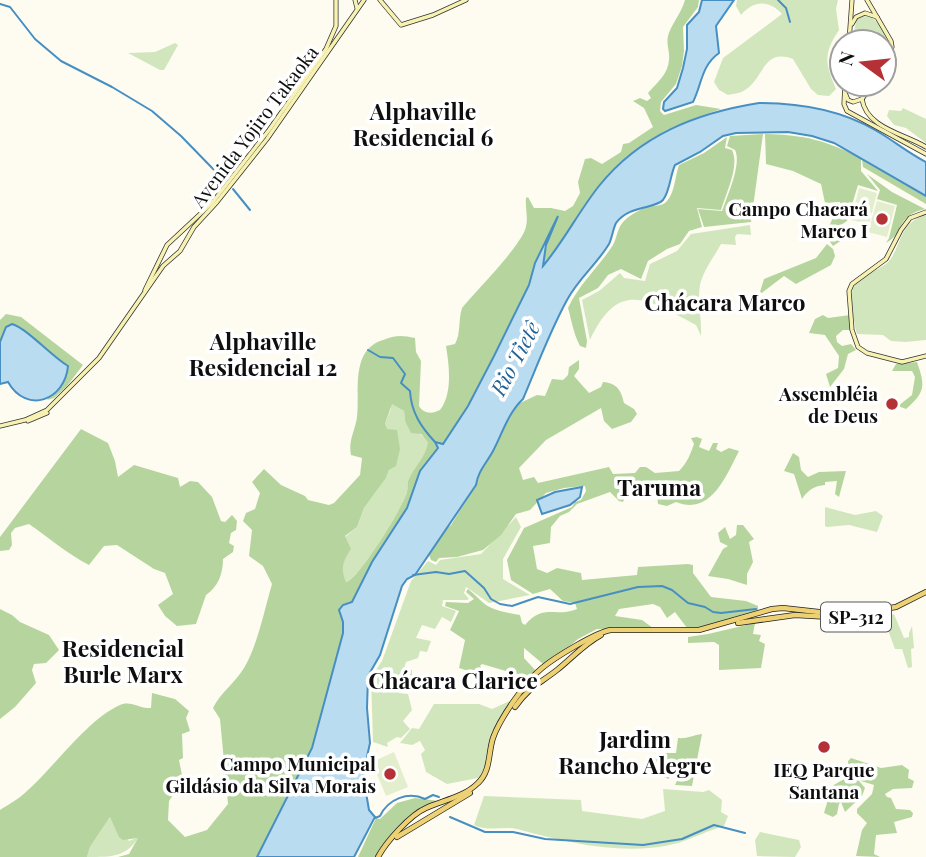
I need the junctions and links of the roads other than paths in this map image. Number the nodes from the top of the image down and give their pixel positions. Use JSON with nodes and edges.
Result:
{"nodes":[{"id":1,"x":336,"y":0,"type":"edge"},
{"id":2,"x":355,"y":0,"type":"edge"},
{"id":3,"x":365,"y":0,"type":"edge"},
{"id":4,"x":383,"y":0,"type":"edge"},
{"id":5,"x":464,"y":0,"type":"edge"},
{"id":6,"x":852,"y":0,"type":"edge"},
{"id":7,"x":867,"y":0,"type":"edge"},
{"id":8,"x":357,"y":10,"type":"junction"},
{"id":9,"x":336,"y":18,"type":"junction"},
{"id":10,"x":879,"y":19,"type":"junction"},
{"id":11,"x":350,"y":20,"type":"junction"},
{"id":12,"x":851,"y":26,"type":"joint"},
{"id":13,"x":884,"y":28,"type":"edge"},
{"id":14,"x":845,"y":98,"type":"edge"},
{"id":15,"x":849,"y":98,"type":"edge"},
{"id":16,"x":862,"y":99,"type":"joint"},
{"id":17,"x":924,"y":145,"type":"edge"},
{"id":18,"x":917,"y":149,"type":"junction"},
{"id":19,"x":926,"y":154,"type":"edge"},
{"id":20,"x":926,"y":212,"type":"edge"},
{"id":21,"x":177,"y":236,"type":"junction"},
{"id":22,"x":184,"y":244,"type":"junction"},
{"id":23,"x":163,"y":254,"type":"junction"},
{"id":24,"x":172,"y":258,"type":"junction"},
{"id":25,"x":138,"y":304,"type":"junction"},
{"id":26,"x":926,"y":356,"type":"edge"},
{"id":27,"x":0,"y":428,"type":"edge"},
{"id":28,"x":926,"y":594,"type":"edge"},
{"id":29,"x":764,"y":604,"type":"dead end"},
{"id":30,"x":781,"y":609,"type":"junction"},
{"id":31,"x":765,"y":611,"type":"junction"},
{"id":32,"x":757,"y":614,"type":"junction"},
{"id":33,"x":783,"y":618,"type":"junction"},
{"id":34,"x":771,"y":620,"type":"junction"},
{"id":35,"x":550,"y":663,"type":"junction"},
{"id":36,"x":556,"y":671,"type":"junction"},
{"id":37,"x":535,"y":676,"type":"junction"},
{"id":38,"x":540,"y":681,"type":"junction"},
{"id":39,"x":427,"y":807,"type":"junction"},
{"id":40,"x":417,"y":814,"type":"junction"},
{"id":41,"x":433,"y":815,"type":"junction"},
{"id":42,"x":421,"y":821,"type":"junction"},
{"id":43,"x":380,"y":857,"type":"edge"}],
"edges":[{"from":1,"to":9,"type":"main road","name":"Avenida Yojiro Takaoka"},
{"from":2,"to":8,"type":"main road"},
{"from":3,"to":8,"type":"main road","name":"Avenida Yojiro Takaoka"},
{"from":4,"to":5,"type":"main road"},
{"from":6,"to":12,"type":"main road"},
{"from":7,"to":10,"type":"main road"},
{"from":8,"to":11,"type":"main road","name":"Avenida Yojiro Takaoka"},
{"from":9,"to":11,"type":"main road"},
{"from":9,"to":21,"type":"main road","name":"Avenida Yojiro Takaoka"},
{"from":10,"to":12,"type":"main road"},
{"from":10,"to":13,"type":"main road"},
{"from":11,"to":22,"type":"main road","name":"Avenida Yojiro Takaoka"},
{"from":14,"to":18,"type":"main road"},
{"from":15,"to":16,"type":"main road"},
{"from":16,"to":17,"type":"main road"},
{"from":17,"to":18,"type":"main road"},
{"from":18,"to":19,"type":"main road"},
{"from":20,"to":26,"type":"main road"},
{"from":21,"to":22,"type":"main road"},
{"from":21,"to":23,"type":"main road","name":"Avenida Yojiro Takaoka"},
{"from":22,"to":24,"type":"main road","name":"Avenida Yojiro Takaoka"},
{"from":23,"to":24,"type":"main road"},
{"from":23,"to":25,"type":"main road","name":"Avenida Yojiro Takaoka"},
{"from":24,"to":25,"type":"main road","name":"Avenida Yojiro Takaoka"},
{"from":25,"to":27,"type":"main road"},
{"from":28,"to":30,"type":"main road","number":"SP-312"},
{"from":28,"to":33,"type":"main road","number":"SP-312"},
{"from":29,"to":32,"type":"main road"},
{"from":30,"to":31,"type":"main road","number":"SP-312"},
{"from":30,"to":33,"type":"main road"},
{"from":31,"to":32,"type":"main road","number":"SP-312"},
{"from":31,"to":34,"type":"main road"},
{"from":32,"to":35,"type":"main road","number":"SP-312"},
{"from":33,"to":34,"type":"main road","number":"SP-312"},
{"from":34,"to":36,"type":"main road","number":"SP-312"},
{"from":35,"to":36,"type":"main road"},
{"from":35,"to":37,"type":"main road","number":"SP-312"},
{"from":36,"to":38,"type":"main road","number":"SP-312"},
{"from":37,"to":38,"type":"main road"},
{"from":37,"to":39,"type":"main road","number":"SP-312"},
{"from":38,"to":41,"type":"main road","number":"SP-312"},
{"from":39,"to":40,"type":"main road","number":"SP-312"},
{"from":39,"to":41,"type":"main road"},
{"from":40,"to":42,"type":"main road"},
{"from":40,"to":43,"type":"main road","number":"SP-312"},
{"from":41,"to":42,"type":"main road","number":"SP-312"},
{"from":42,"to":43,"type":"main road","number":"SP-312"}]}
